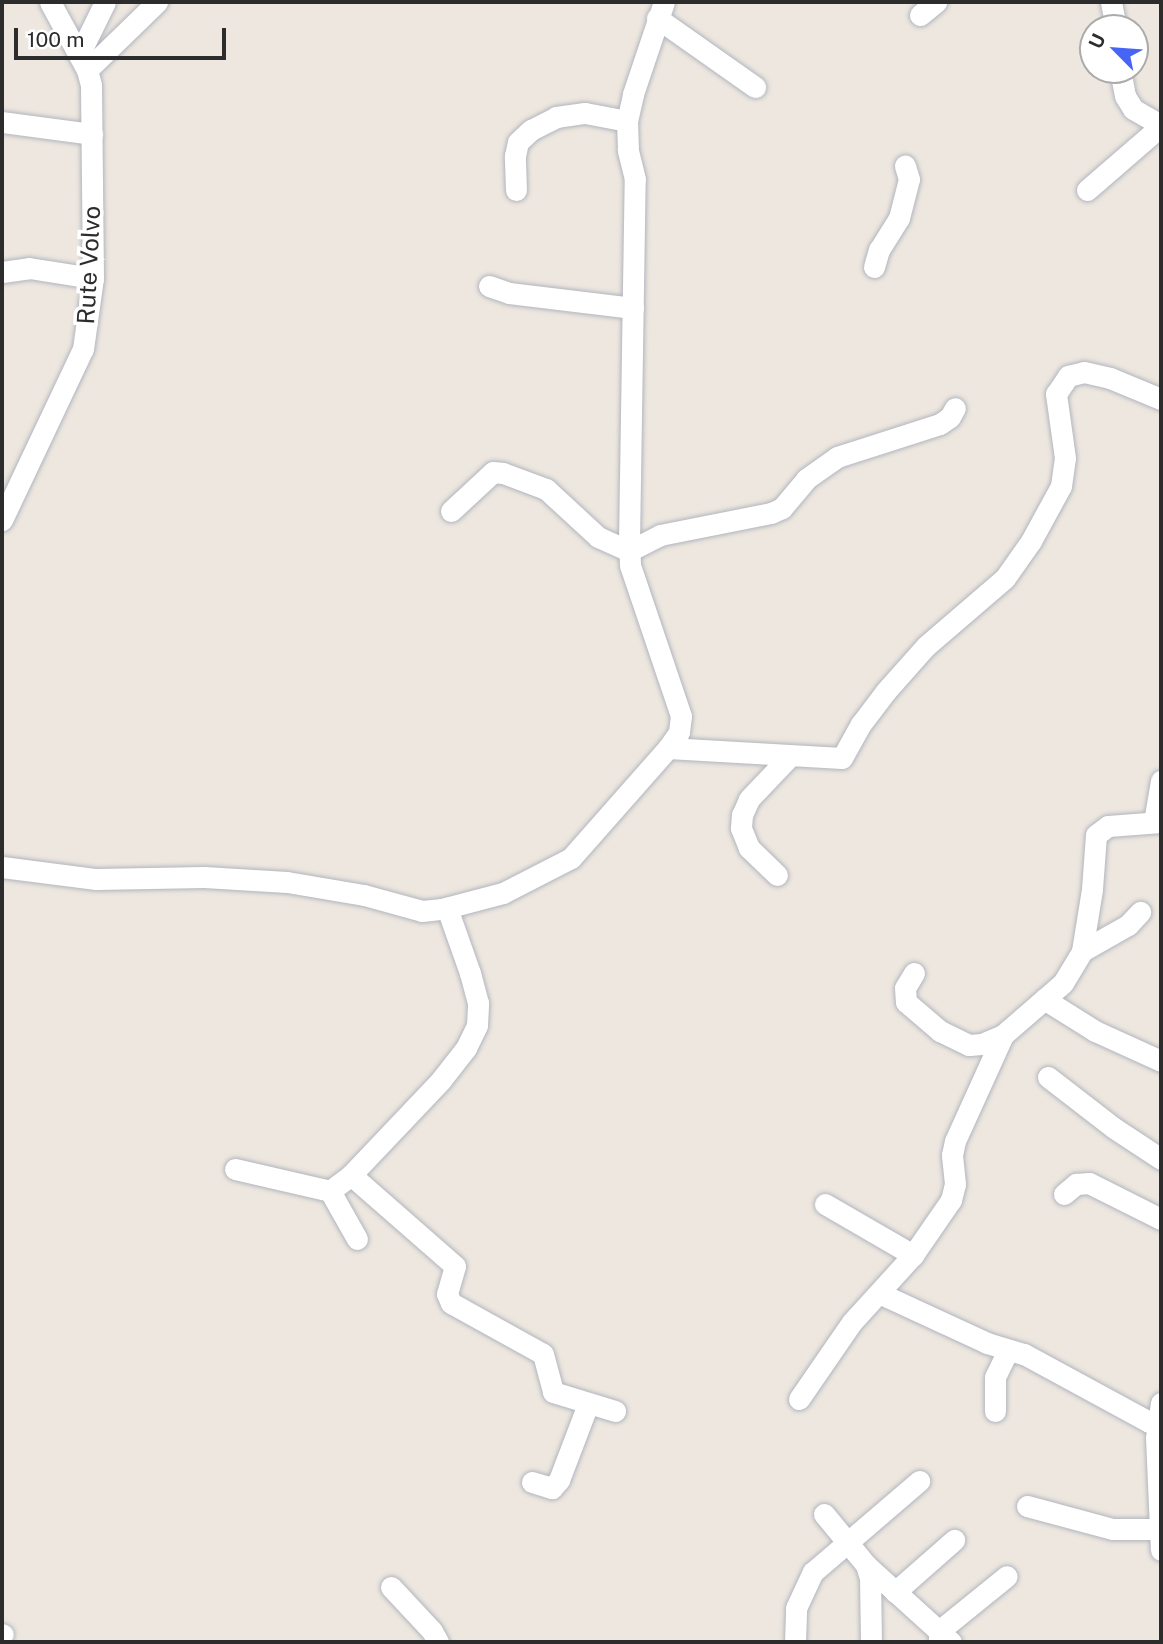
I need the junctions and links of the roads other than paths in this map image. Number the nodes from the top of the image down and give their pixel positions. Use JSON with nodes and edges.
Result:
{"nodes":[{"id":1,"x":50,"y":2,"type":"edge"},
{"id":2,"x":105,"y":2,"type":"edge"},
{"id":3,"x":157,"y":2,"type":"edge"},
{"id":4,"x":661,"y":10,"type":"edge"},
{"id":5,"x":83,"y":62,"type":"junction"},
{"id":6,"x":1123,"y":84,"type":"edge"},
{"id":7,"x":755,"y":87,"type":"dead end"},
{"id":8,"x":627,"y":121,"type":"junction"},
{"id":9,"x":2,"y":122,"type":"edge"},
{"id":10,"x":1161,"y":125,"type":"edge"},
{"id":11,"x":92,"y":134,"type":"junction"},
{"id":12,"x":905,"y":166,"type":"dead end"},
{"id":13,"x":516,"y":190,"type":"dead end"},
{"id":14,"x":1087,"y":190,"type":"dead end"},
{"id":15,"x":874,"y":267,"type":"dead end"},
{"id":16,"x":2,"y":272,"type":"edge"},
{"id":17,"x":93,"y":278,"type":"junction"},
{"id":18,"x":489,"y":286,"type":"dead end"},
{"id":19,"x":633,"y":308,"type":"junction"},
{"id":20,"x":1161,"y":399,"type":"edge"},
{"id":21,"x":955,"y":408,"type":"dead end"},
{"id":22,"x":451,"y":511,"type":"dead end"},
{"id":23,"x":2,"y":520,"type":"edge"},
{"id":24,"x":629,"y":551,"type":"junction"},
{"id":25,"x":668,"y":748,"type":"junction"},
{"id":26,"x":789,"y":757,"type":"junction"},
{"id":27,"x":1161,"y":781,"type":"edge"},
{"id":28,"x":1158,"y":822,"type":"edge"},
{"id":29,"x":2,"y":867,"type":"edge"},
{"id":30,"x":777,"y":875,"type":"dead end"},
{"id":31,"x":447,"y":908,"type":"junction"},
{"id":32,"x":1140,"y":912,"type":"dead end"},
{"id":33,"x":1082,"y":951,"type":"junction"},
{"id":34,"x":914,"y":973,"type":"dead end"},
{"id":35,"x":1044,"y":999,"type":"junction"},
{"id":36,"x":1003,"y":1035,"type":"junction"},
{"id":37,"x":1161,"y":1061,"type":"edge"},
{"id":38,"x":1048,"y":1077,"type":"dead end"},
{"id":39,"x":1161,"y":1159,"type":"edge"},
{"id":40,"x":235,"y":1169,"type":"dead end"},
{"id":41,"x":351,"y":1175,"type":"junction"},
{"id":42,"x":330,"y":1191,"type":"junction"},
{"id":43,"x":1065,"y":1194,"type":"dead end"},
{"id":44,"x":825,"y":1204,"type":"dead end"},
{"id":45,"x":1161,"y":1219,"type":"edge"},
{"id":46,"x":357,"y":1239,"type":"dead end"},
{"id":47,"x":912,"y":1255,"type":"junction"},
{"id":48,"x":881,"y":1293,"type":"junction"},
{"id":49,"x":1008,"y":1350,"type":"junction"},
{"id":50,"x":799,"y":1399,"type":"dead end"},
{"id":51,"x":588,"y":1404,"type":"junction"},
{"id":52,"x":615,"y":1411,"type":"dead end"},
{"id":53,"x":995,"y":1411,"type":"dead end"},
{"id":54,"x":1160,"y":1412,"type":"edge"},
{"id":55,"x":919,"y":1481,"type":"dead end"},
{"id":56,"x":532,"y":1482,"type":"dead end"},
{"id":57,"x":1027,"y":1506,"type":"dead end"},
{"id":58,"x":824,"y":1514,"type":"dead end"},
{"id":59,"x":1160,"y":1540,"type":"edge"},
{"id":60,"x":954,"y":1541,"type":"dead end"},
{"id":61,"x":848,"y":1543,"type":"junction"},
{"id":62,"x":866,"y":1565,"type":"junction"},
{"id":63,"x":1007,"y":1576,"type":"dead end"},
{"id":64,"x":391,"y":1587,"type":"dead end"},
{"id":65,"x":895,"y":1592,"type":"junction"},
{"id":66,"x":943,"y":1639,"type":"edge"},
{"id":67,"x":438,"y":1642,"type":"edge"},
{"id":68,"x":795,"y":1642,"type":"edge"},
{"id":69,"x":870,"y":1642,"type":"edge"}],
"edges":[{"from":1,"to":5,"type":"street","name":"Rute Volvo"},
{"from":2,"to":5,"type":"street"},
{"from":3,"to":5,"type":"street"},
{"from":4,"to":7,"type":"street"},
{"from":4,"to":8,"type":"street"},
{"from":5,"to":11,"type":"street","name":"Rute Volvo"},
{"from":6,"to":10,"type":"street"},
{"from":8,"to":13,"type":"street"},
{"from":8,"to":19,"type":"street"},
{"from":9,"to":11,"type":"street"},
{"from":10,"to":14,"type":"street"},
{"from":11,"to":17,"type":"street","name":"Rute Volvo"},
{"from":12,"to":15,"type":"street"},
{"from":16,"to":17,"type":"street"},
{"from":17,"to":23,"type":"street","name":"Rute Volvo"},
{"from":18,"to":19,"type":"street"},
{"from":19,"to":24,"type":"street"},
{"from":20,"to":26,"type":"street"},
{"from":21,"to":24,"type":"street"},
{"from":22,"to":24,"type":"street"},
{"from":24,"to":25,"type":"street"},
{"from":25,"to":26,"type":"street"},
{"from":25,"to":31,"type":"street"},
{"from":26,"to":30,"type":"street"},
{"from":27,"to":28,"type":"street"},
{"from":28,"to":33,"type":"street"},
{"from":29,"to":31,"type":"street"},
{"from":31,"to":41,"type":"street"},
{"from":32,"to":33,"type":"street"},
{"from":33,"to":35,"type":"street"},
{"from":34,"to":36,"type":"street"},
{"from":35,"to":36,"type":"street"},
{"from":35,"to":37,"type":"street"},
{"from":36,"to":47,"type":"street"},
{"from":38,"to":39,"type":"street"},
{"from":40,"to":42,"type":"street"},
{"from":41,"to":42,"type":"street"},
{"from":41,"to":51,"type":"street"},
{"from":42,"to":46,"type":"street"},
{"from":43,"to":45,"type":"street"},
{"from":44,"to":47,"type":"street"},
{"from":47,"to":48,"type":"street"},
{"from":48,"to":49,"type":"street"},
{"from":48,"to":50,"type":"street"},
{"from":49,"to":53,"type":"street"},
{"from":49,"to":54,"type":"street"},
{"from":51,"to":52,"type":"street"},
{"from":51,"to":56,"type":"street"},
{"from":54,"to":59,"type":"street"},
{"from":55,"to":61,"type":"street"},
{"from":57,"to":59,"type":"street"},
{"from":58,"to":61,"type":"street"},
{"from":60,"to":65,"type":"street"},
{"from":61,"to":62,"type":"street"},
{"from":61,"to":68,"type":"street"},
{"from":62,"to":65,"type":"street"},
{"from":62,"to":69,"type":"street"},
{"from":63,"to":66,"type":"street"},
{"from":64,"to":67,"type":"street"},
{"from":65,"to":66,"type":"street"}]}
